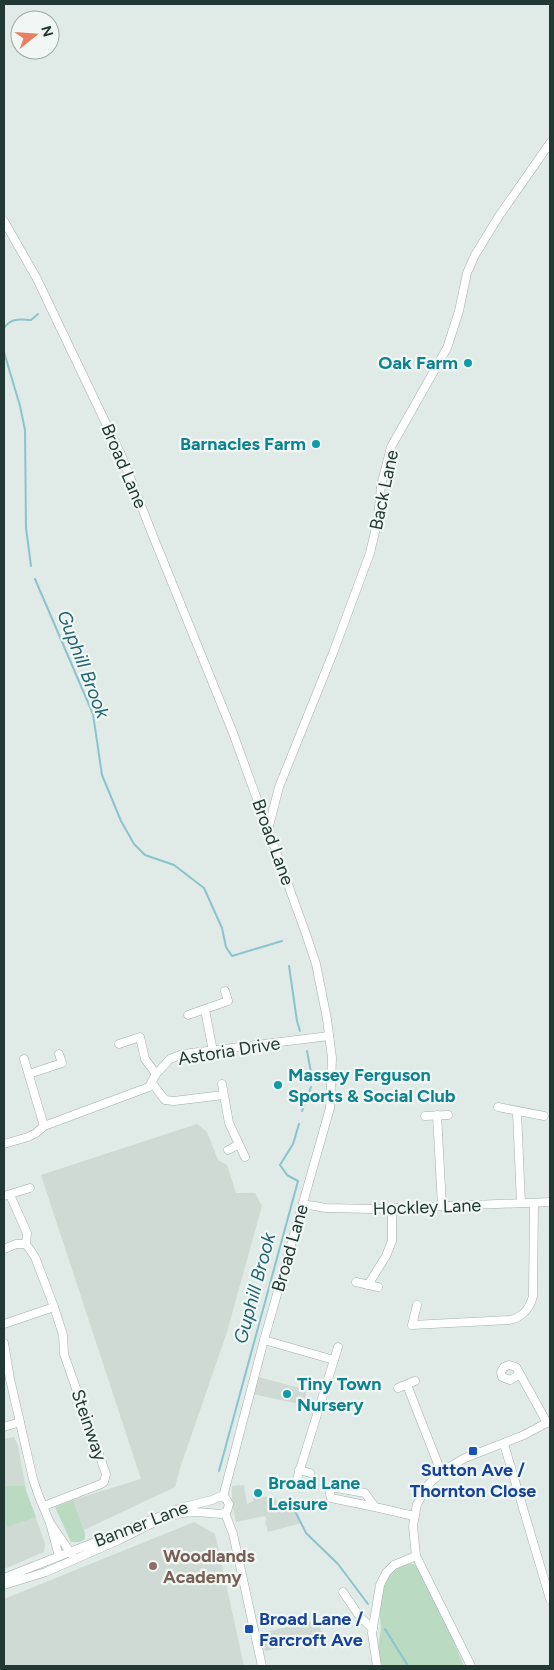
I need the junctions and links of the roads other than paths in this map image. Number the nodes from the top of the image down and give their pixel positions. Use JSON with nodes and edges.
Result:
{"nodes":[{"id":1,"x":550,"y":143,"type":"edge"},
{"id":2,"x":4,"y":221,"type":"edge"},
{"id":3,"x":268,"y":830,"type":"junction"},
{"id":4,"x":225,"y":992,"type":"dead end"},
{"id":5,"x":205,"y":1010,"type":"junction"},
{"id":6,"x":188,"y":1014,"type":"dead end"},
{"id":7,"x":330,"y":1036,"type":"junction"},
{"id":8,"x":119,"y":1044,"type":"dead end"},
{"id":9,"x":213,"y":1051,"type":"junction"},
{"id":10,"x":58,"y":1054,"type":"dead end"},
{"id":11,"x":24,"y":1060,"type":"dead end"},
{"id":12,"x":62,"y":1063,"type":"junction"},
{"id":13,"x":65,"y":1072,"type":"dead end"},
{"id":14,"x":29,"y":1074,"type":"junction"},
{"id":15,"x":156,"y":1074,"type":"junction"},
{"id":16,"x":152,"y":1083,"type":"junction"},
{"id":17,"x":222,"y":1084,"type":"dead end"},
{"id":18,"x":224,"y":1095,"type":"junction"},
{"id":19,"x":498,"y":1107,"type":"dead end"},
{"id":20,"x":517,"y":1112,"type":"junction"},
{"id":21,"x":437,"y":1115,"type":"junction"},
{"id":22,"x":448,"y":1115,"type":"dead end"},
{"id":23,"x":425,"y":1116,"type":"dead end"},
{"id":24,"x":544,"y":1116,"type":"dead end"},
{"id":25,"x":44,"y":1126,"type":"junction"},
{"id":26,"x":4,"y":1144,"type":"edge"},
{"id":27,"x":238,"y":1145,"type":"junction"},
{"id":28,"x":228,"y":1150,"type":"dead end"},
{"id":29,"x":245,"y":1157,"type":"dead end"},
{"id":30,"x":30,"y":1188,"type":"dead end"},
{"id":31,"x":7,"y":1196,"type":"edge"},
{"id":32,"x":550,"y":1202,"type":"edge"},
{"id":33,"x":521,"y":1203,"type":"junction"},
{"id":34,"x":534,"y":1203,"type":"junction"},
{"id":35,"x":303,"y":1204,"type":"junction"},
{"id":36,"x":442,"y":1206,"type":"junction"},
{"id":37,"x":392,"y":1209,"type":"junction"},
{"id":38,"x":26,"y":1244,"type":"junction"},
{"id":39,"x":4,"y":1249,"type":"edge"},
{"id":40,"x":356,"y":1282,"type":"dead end"},
{"id":41,"x":368,"y":1284,"type":"junction"},
{"id":42,"x":378,"y":1287,"type":"dead end"},
{"id":43,"x":417,"y":1305,"type":"dead end"},
{"id":44,"x":54,"y":1307,"type":"junction"},
{"id":45,"x":4,"y":1324,"type":"edge"},
{"id":46,"x":264,"y":1340,"type":"junction"},
{"id":47,"x":4,"y":1343,"type":"edge"},
{"id":48,"x":338,"y":1347,"type":"dead end"},
{"id":49,"x":5,"y":1358,"type":"edge"},
{"id":50,"x":334,"y":1360,"type":"junction"},
{"id":51,"x":520,"y":1374,"type":"dead end"},
{"id":52,"x":398,"y":1388,"type":"dead end"},
{"id":53,"x":20,"y":1422,"type":"junction"},
{"id":54,"x":548,"y":1422,"type":"edge"},
{"id":55,"x":4,"y":1427,"type":"edge"},
{"id":56,"x":504,"y":1444,"type":"junction"},
{"id":57,"x":299,"y":1470,"type":"junction"},
{"id":58,"x":444,"y":1470,"type":"junction"},
{"id":59,"x":310,"y":1473,"type":"dead end"},
{"id":60,"x":296,"y":1479,"type":"dead end"},
{"id":61,"x":224,"y":1497,"type":"junction"},
{"id":62,"x":212,"y":1500,"type":"junction"},
{"id":63,"x":44,"y":1506,"type":"junction"},
{"id":64,"x":375,"y":1507,"type":"junction"},
{"id":65,"x":220,"y":1513,"type":"junction"},
{"id":66,"x":414,"y":1516,"type":"junction"},
{"id":67,"x":50,"y":1523,"type":"junction"},
{"id":68,"x":72,"y":1555,"type":"junction"},
{"id":69,"x":59,"y":1556,"type":"junction"},
{"id":70,"x":416,"y":1556,"type":"junction"},
{"id":71,"x":4,"y":1578,"type":"edge"},
{"id":72,"x":4,"y":1585,"type":"edge"},
{"id":73,"x":343,"y":1592,"type":"dead end"},
{"id":74,"x":550,"y":1599,"type":"edge"},
{"id":75,"x":373,"y":1625,"type":"junction"},
{"id":76,"x":262,"y":1666,"type":"edge"},
{"id":77,"x":377,"y":1666,"type":"edge"},
{"id":78,"x":470,"y":1666,"type":"edge"}],
"edges":[{"from":1,"to":3,"type":"street","name":"Back Lane"},
{"from":2,"to":3,"type":"street","name":"Broad Lane"},
{"from":3,"to":7,"type":"street","name":"Broad Lane"},
{"from":4,"to":5,"type":"street"},
{"from":5,"to":6,"type":"street"},
{"from":5,"to":9,"type":"street"},
{"from":7,"to":9,"type":"street","name":"Astoria Drive"},
{"from":7,"to":35,"type":"street","name":"Broad Lane"},
{"from":8,"to":15,"type":"street"},
{"from":9,"to":15,"type":"street","name":"Astoria Drive"},
{"from":10,"to":12,"type":"street"},
{"from":11,"to":14,"type":"street"},
{"from":12,"to":13,"type":"street"},
{"from":12,"to":14,"type":"street"},
{"from":14,"to":25,"type":"street"},
{"from":15,"to":16,"type":"street","name":"Astoria Drive"},
{"from":16,"to":18,"type":"street"},
{"from":16,"to":25,"type":"street"},
{"from":17,"to":18,"type":"street"},
{"from":18,"to":27,"type":"street"},
{"from":19,"to":20,"type":"street"},
{"from":20,"to":24,"type":"street"},
{"from":20,"to":33,"type":"street"},
{"from":21,"to":22,"type":"street"},
{"from":21,"to":23,"type":"street"},
{"from":21,"to":36,"type":"street"},
{"from":25,"to":26,"type":"street"},
{"from":27,"to":28,"type":"street"},
{"from":27,"to":29,"type":"street"},
{"from":30,"to":31,"type":"street"},
{"from":31,"to":38,"type":"street","name":"Steinway"},
{"from":32,"to":34,"type":"street","name":"Hockley Lane"},
{"from":33,"to":34,"type":"street","name":"Hockley Lane"},
{"from":33,"to":36,"type":"street","name":"Hockley Lane"},
{"from":34,"to":43,"type":"street"},
{"from":35,"to":37,"type":"street","name":"Hockley Lane"},
{"from":35,"to":46,"type":"street","name":"Broad Lane"},
{"from":36,"to":37,"type":"street","name":"Hockley Lane"},
{"from":37,"to":41,"type":"street"},
{"from":38,"to":39,"type":"street"},
{"from":38,"to":44,"type":"street","name":"Steinway"},
{"from":40,"to":41,"type":"street"},
{"from":41,"to":42,"type":"street"},
{"from":44,"to":45,"type":"street"},
{"from":44,"to":63,"type":"street","name":"Steinway"},
{"from":46,"to":50,"type":"street"},
{"from":46,"to":61,"type":"street","name":"Broad Lane"},
{"from":47,"to":49,"type":"street"},
{"from":48,"to":50,"type":"street"},
{"from":49,"to":53,"type":"street"},
{"from":50,"to":57,"type":"street"},
{"from":51,"to":54,"type":"street"},
{"from":52,"to":58,"type":"street"},
{"from":53,"to":55,"type":"street"},
{"from":53,"to":63,"type":"street"},
{"from":54,"to":56,"type":"street"},
{"from":56,"to":58,"type":"street"},
{"from":56,"to":74,"type":"street"},
{"from":57,"to":59,"type":"street"},
{"from":57,"to":60,"type":"street"},
{"from":58,"to":66,"type":"street"},
{"from":61,"to":62,"type":"street"},
{"from":61,"to":65,"type":"street"},
{"from":62,"to":65,"type":"street"},
{"from":62,"to":68,"type":"street","name":"Banner Lane"},
{"from":63,"to":67,"type":"street"},
{"from":64,"to":64,"type":"street"},
{"from":64,"to":66,"type":"street"},
{"from":65,"to":68,"type":"street","name":"Banner Lane"},
{"from":65,"to":76,"type":"street"},
{"from":66,"to":70,"type":"street"},
{"from":67,"to":68,"type":"street"},
{"from":67,"to":69,"type":"street"},
{"from":68,"to":69,"type":"street","name":"Banner Lane"},
{"from":68,"to":72,"type":"street","name":"Banner Lane"},
{"from":69,"to":71,"type":"street","name":"Banner Lane"},
{"from":70,"to":75,"type":"street"},
{"from":70,"to":78,"type":"street"},
{"from":73,"to":75,"type":"street"},
{"from":75,"to":77,"type":"street"}]}
